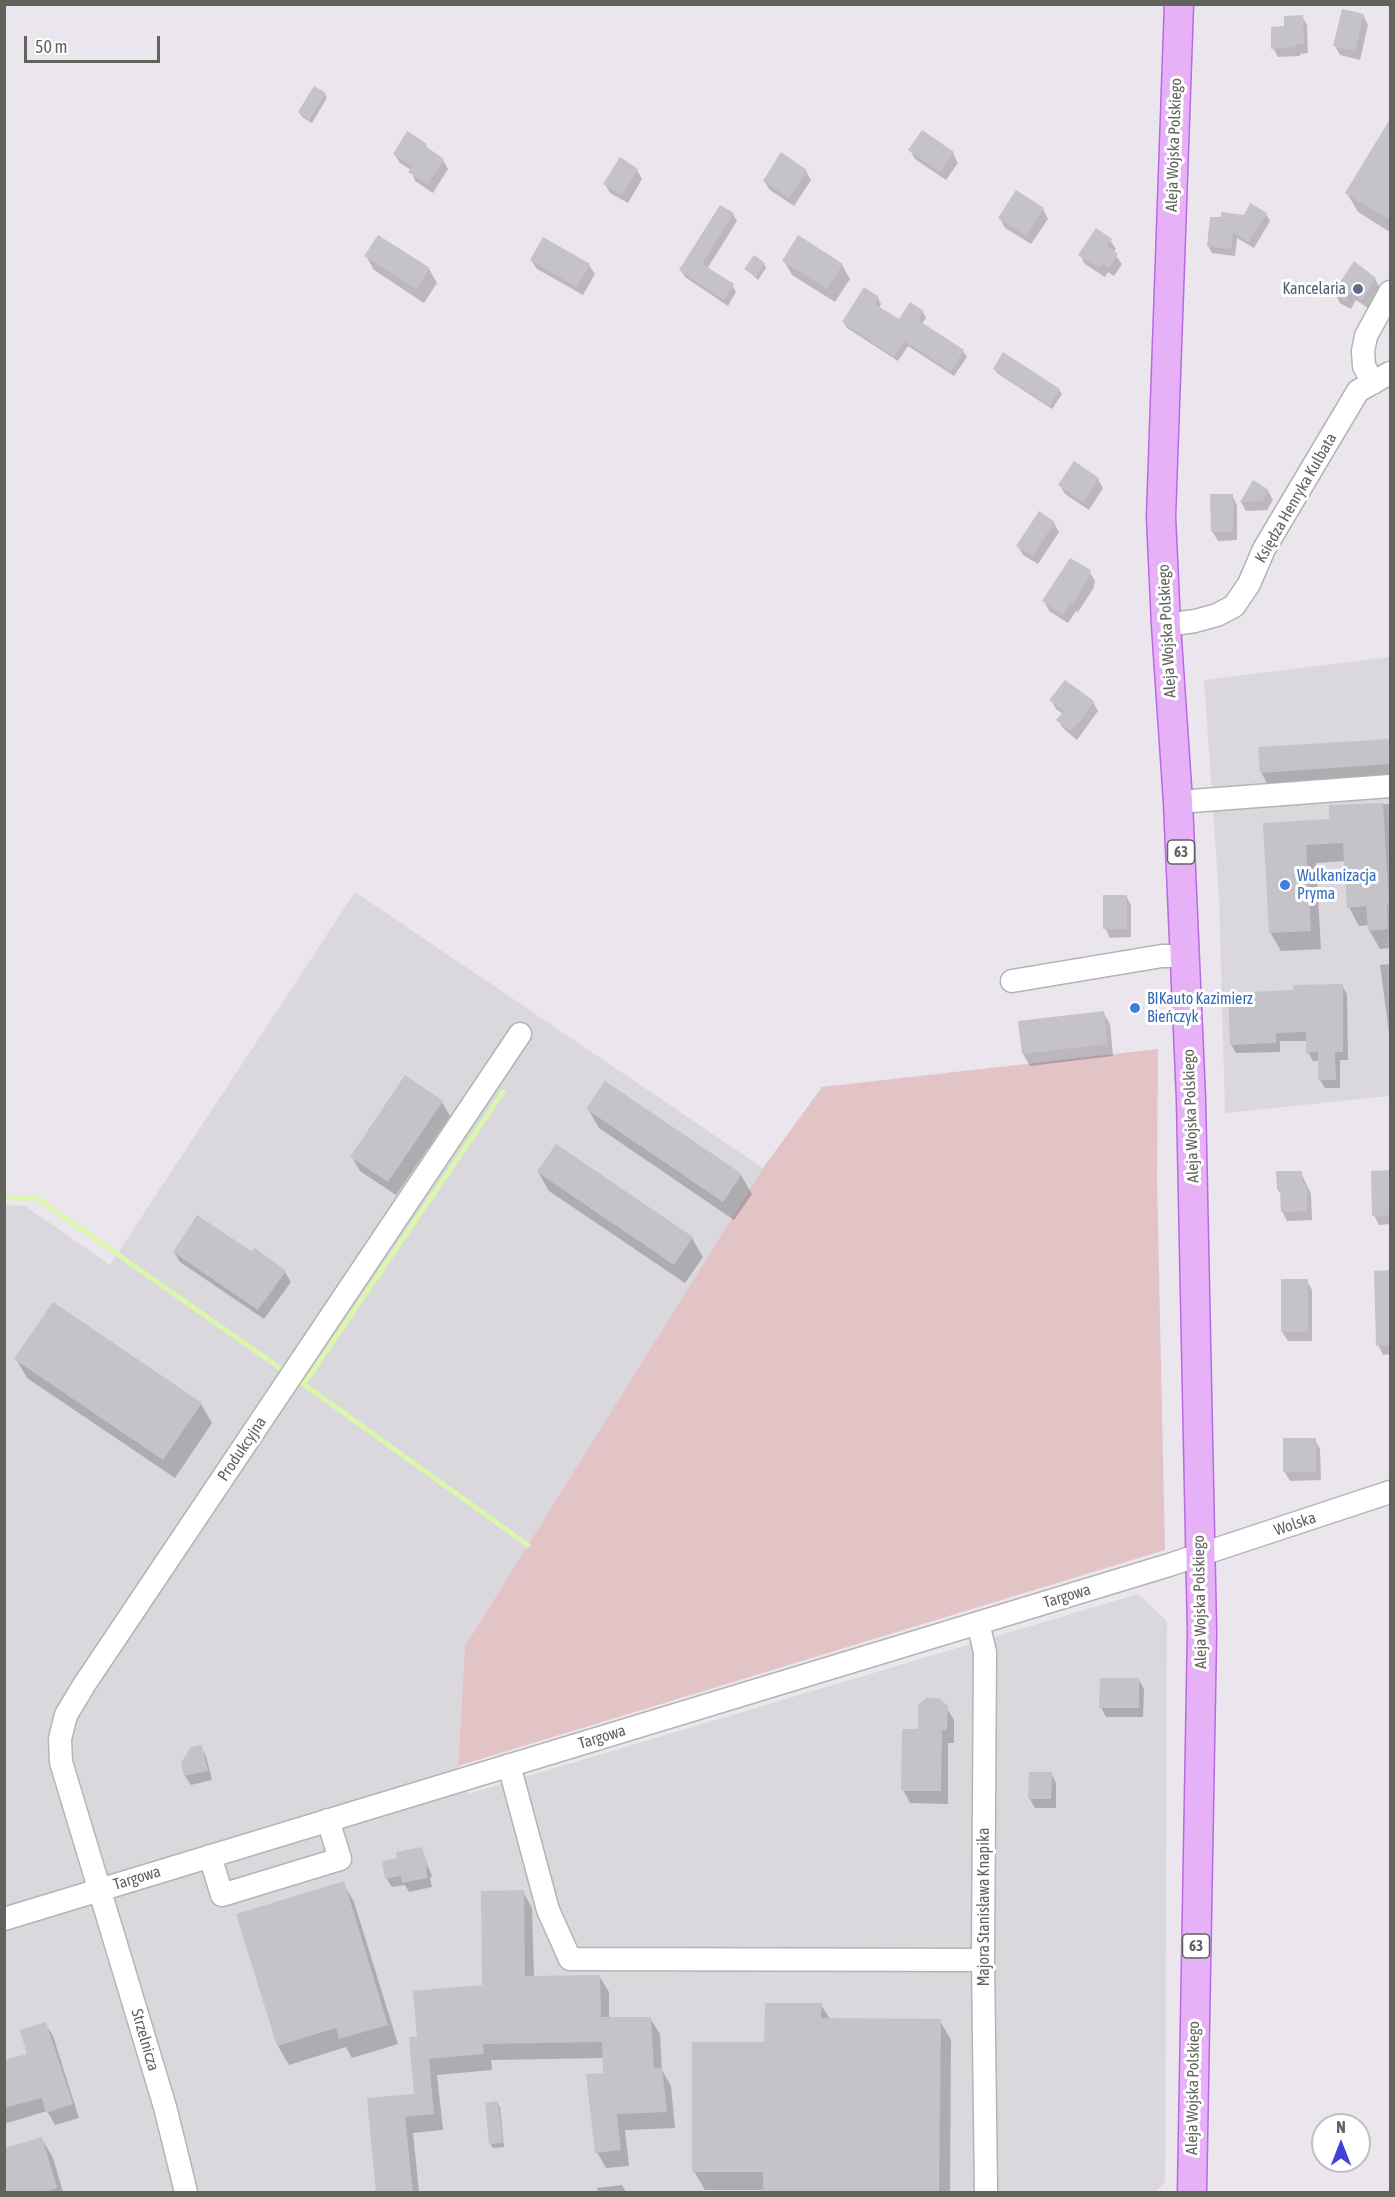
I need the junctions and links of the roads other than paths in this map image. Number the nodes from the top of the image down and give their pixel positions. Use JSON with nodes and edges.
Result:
{"nodes":[{"id":1,"x":1179,"y":4,"type":"edge"},
{"id":2,"x":1390,"y":292,"type":"edge"},
{"id":3,"x":1382,"y":378,"type":"edge"},
{"id":4,"x":1166,"y":625,"type":"junction"},
{"id":5,"x":1390,"y":786,"type":"edge"},
{"id":6,"x":1179,"y":802,"type":"junction"},
{"id":7,"x":1186,"y":956,"type":"junction"},
{"id":8,"x":1012,"y":981,"type":"dead end"},
{"id":9,"x":520,"y":1034,"type":"dead end"},
{"id":10,"x":1390,"y":1492,"type":"edge"},
{"id":11,"x":1200,"y":1556,"type":"junction"},
{"id":12,"x":978,"y":1623,"type":"junction"},
{"id":13,"x":509,"y":1766,"type":"junction"},
{"id":14,"x":328,"y":1820,"type":"junction"},
{"id":15,"x":210,"y":1856,"type":"junction"},
{"id":16,"x":101,"y":1889,"type":"junction"},
{"id":17,"x":4,"y":1919,"type":"edge"},
{"id":18,"x":984,"y":1960,"type":"junction"},
{"id":19,"x":186,"y":2193,"type":"edge"},
{"id":20,"x":986,"y":2193,"type":"edge"},
{"id":21,"x":1192,"y":2193,"type":"edge"}],
"edges":[{"from":1,"to":4,"type":"main road","name":"Aleja Wojska Polskiego","number":"63"},
{"from":2,"to":3,"type":"street"},
{"from":3,"to":4,"type":"street","name":"Księdza Henryka Kulbata"},
{"from":4,"to":6,"type":"main road","name":"Aleja Wojska Polskiego","number":"63"},
{"from":5,"to":6,"type":"street"},
{"from":6,"to":7,"type":"main road","name":"Aleja Wojska Polskiego","number":"63"},
{"from":7,"to":8,"type":"street"},
{"from":7,"to":11,"type":"main road","name":"Aleja Wojska Polskiego","number":"63"},
{"from":9,"to":16,"type":"street","name":"Produkcyjna"},
{"from":10,"to":11,"type":"street","name":"Wolska"},
{"from":11,"to":12,"type":"street","name":"Targowa"},
{"from":11,"to":21,"type":"main road","name":"Aleja Wojska Polskiego","number":"63"},
{"from":12,"to":13,"type":"street","name":"Targowa"},
{"from":12,"to":18,"type":"street","name":"Majora Stanisława Knapika"},
{"from":13,"to":14,"type":"street","name":"Targowa"},
{"from":13,"to":18,"type":"street"},
{"from":14,"to":15,"type":"street","name":"Targowa"},
{"from":14,"to":15,"type":"street"},
{"from":15,"to":16,"type":"street","name":"Targowa"},
{"from":16,"to":17,"type":"street","name":"Targowa"},
{"from":16,"to":19,"type":"street","name":"Strzelnicza"},
{"from":18,"to":20,"type":"street","name":"Majora Stanisława Knapika"}]}
